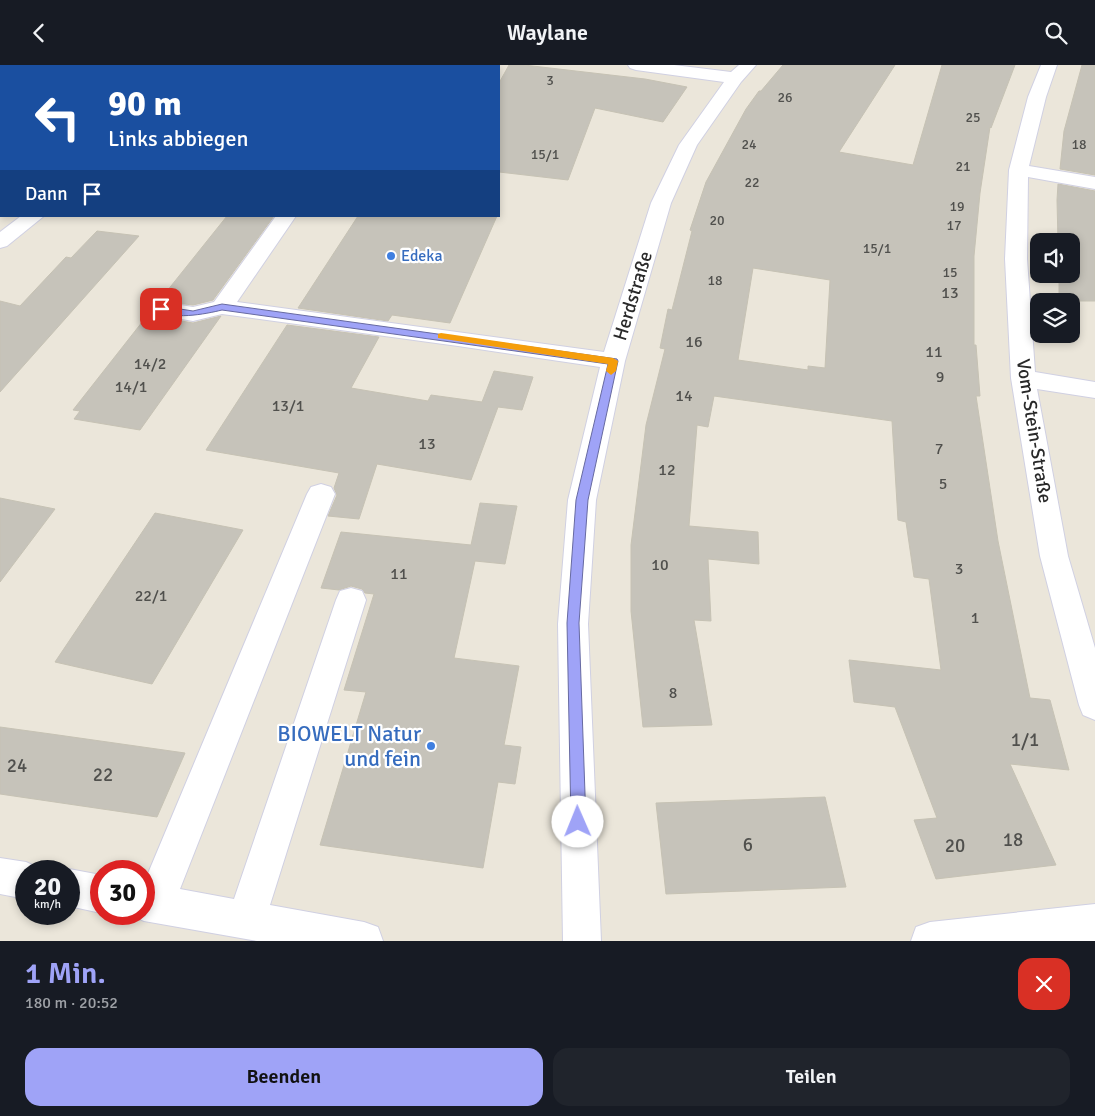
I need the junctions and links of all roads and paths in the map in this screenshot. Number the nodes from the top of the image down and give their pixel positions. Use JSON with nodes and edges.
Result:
{"nodes":[{"id":1,"x":636,"y":65,"type":"edge"},
{"id":2,"x":1049,"y":65,"type":"edge"},
{"id":3,"x":742,"y":71,"type":"edge"},
{"id":4,"x":1019,"y":170,"type":"junction"},
{"id":5,"x":1095,"y":183,"type":"edge"},
{"id":6,"x":33,"y":217,"type":"edge"},
{"id":7,"x":285,"y":217,"type":"edge"},
{"id":8,"x":0,"y":242,"type":"edge"},
{"id":9,"x":222,"y":307,"type":"junction"},
{"id":10,"x":161,"y":309,"type":"dead end"},
{"id":11,"x":613,"y":361,"type":"junction"},
{"id":12,"x":1023,"y":378,"type":"junction"},
{"id":13,"x":1095,"y":390,"type":"edge"},
{"id":14,"x":321,"y":493,"type":"dead end"},
{"id":15,"x":351,"y":600,"type":"dead end"},
{"id":16,"x":1095,"y":705,"type":"edge"},
{"id":17,"x":0,"y":876,"type":"edge"},
{"id":18,"x":15,"y":879,"type":"edge"},
{"id":19,"x":155,"y":889,"type":"edge"},
{"id":20,"x":155,"y":904,"type":"edge"},
{"id":21,"x":246,"y":920,"type":"junction"},
{"id":22,"x":1095,"y":923,"type":"edge"},
{"id":23,"x":364,"y":941,"type":"edge"},
{"id":24,"x":582,"y":941,"type":"edge"},
{"id":25,"x":930,"y":941,"type":"edge"}],
"edges":[{"from":1,"to":3,"type":"street"},
{"from":2,"to":4,"type":"street","name":"Vom-Stein-Straße"},
{"from":3,"to":11,"type":"street","name":"Herdstraße"},
{"from":4,"to":5,"type":"street"},
{"from":4,"to":12,"type":"street","name":"Vom-Stein-Straße"},
{"from":6,"to":8,"type":"street"},
{"from":7,"to":9,"type":"street"},
{"from":9,"to":10,"type":"street"},
{"from":9,"to":11,"type":"street"},
{"from":11,"to":24,"type":"street","name":"Herdstraße"},
{"from":12,"to":13,"type":"street"},
{"from":12,"to":16,"type":"street","name":"Vom-Stein-Straße"},
{"from":14,"to":19,"type":"street"},
{"from":15,"to":21,"type":"street"},
{"from":17,"to":18,"type":"street"},
{"from":20,"to":21,"type":"street"},
{"from":21,"to":23,"type":"street"},
{"from":22,"to":25,"type":"street"}]}
